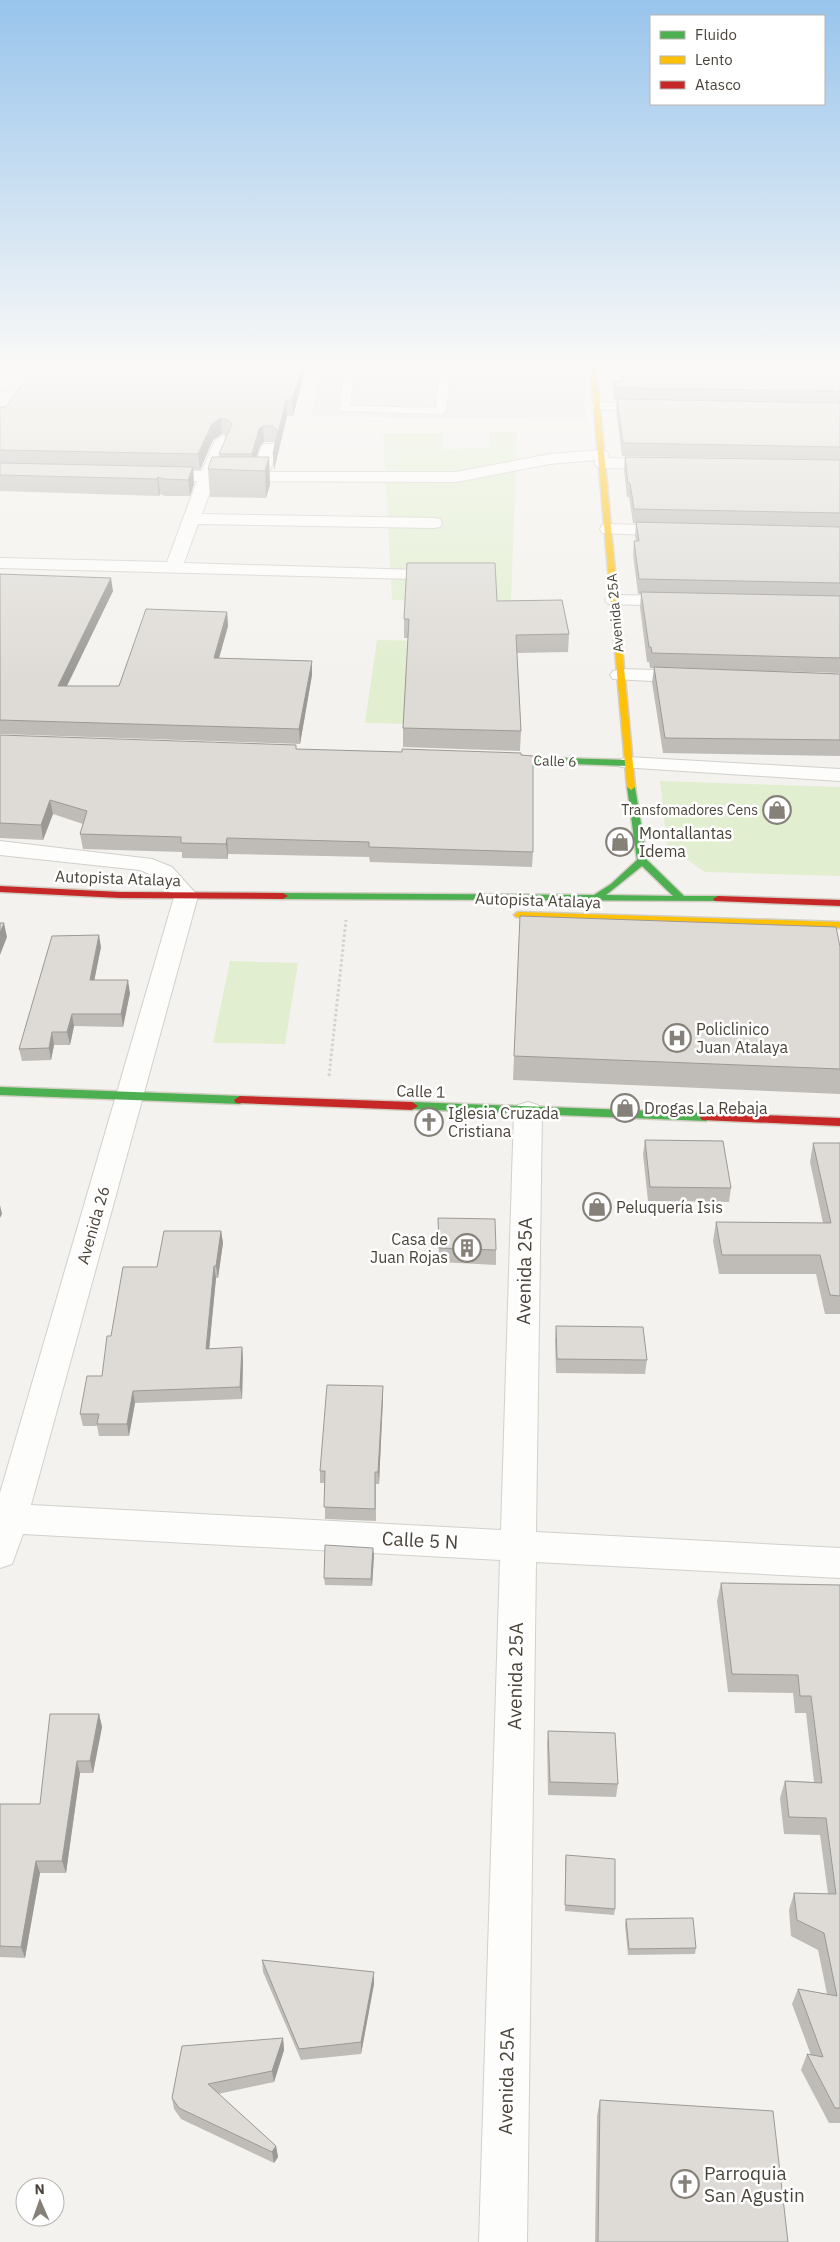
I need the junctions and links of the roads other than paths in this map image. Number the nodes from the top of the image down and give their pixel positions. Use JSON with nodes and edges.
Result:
{"nodes":[{"id":1,"x":210,"y":470,"type":"edge"},
{"id":2,"x":263,"y":470,"type":"edge"},
{"id":3,"x":495,"y":470,"type":"edge"},
{"id":4,"x":602,"y":470,"type":"edge"},
{"id":5,"x":138,"y":476,"type":"edge"},
{"id":6,"x":262,"y":476,"type":"junction"},
{"id":7,"x":207,"y":477,"type":"junction"},
{"id":8,"x":192,"y":519,"type":"junction"},
{"id":9,"x":434,"y":523,"type":"dead end"},
{"id":10,"x":608,"y":530,"type":"junction"},
{"id":11,"x":685,"y":531,"type":"edge"},
{"id":12,"x":0,"y":563,"type":"edge"},
{"id":13,"x":174,"y":566,"type":"junction"},
{"id":14,"x":412,"y":574,"type":"edge"},
{"id":15,"x":614,"y":600,"type":"junction"},
{"id":16,"x":692,"y":601,"type":"edge"},
{"id":17,"x":620,"y":675,"type":"junction"},
{"id":18,"x":706,"y":677,"type":"edge"},
{"id":19,"x":479,"y":758,"type":"edge"},
{"id":20,"x":628,"y":763,"type":"junction"},
{"id":21,"x":840,"y":775,"type":"edge"},
{"id":22,"x":0,"y":848,"type":"edge"},
{"id":23,"x":642,"y":860,"type":"junction"},
{"id":24,"x":0,"y":889,"type":"edge"},
{"id":25,"x":186,"y":896,"type":"junction"},
{"id":26,"x":236,"y":897,"type":"junction"},
{"id":27,"x":596,"y":898,"type":"junction"},
{"id":28,"x":681,"y":898,"type":"junction"},
{"id":29,"x":840,"y":903,"type":"edge"},
{"id":30,"x":375,"y":909,"type":"dead end"},
{"id":31,"x":512,"y":915,"type":"dead end"},
{"id":32,"x":840,"y":925,"type":"edge"},
{"id":33,"x":0,"y":1091,"type":"edge"},
{"id":34,"x":129,"y":1097,"type":"junction"},
{"id":35,"x":528,"y":1111,"type":"junction"},
{"id":36,"x":840,"y":1122,"type":"edge"},
{"id":37,"x":5,"y":1518,"type":"edge"},
{"id":38,"x":518,"y":1545,"type":"junction"},
{"id":39,"x":0,"y":1553,"type":"edge"},
{"id":40,"x":840,"y":1562,"type":"edge"},
{"id":41,"x":503,"y":2242,"type":"edge"}],
"edges":[{"from":1,"to":7,"type":"street"},
{"from":2,"to":6,"type":"street"},
{"from":3,"to":6,"type":"street"},
{"from":4,"to":10,"type":"street","name":"Avenida 25A"},
{"from":5,"to":7,"type":"street"},
{"from":6,"to":7,"type":"street"},
{"from":7,"to":8,"type":"street"},
{"from":8,"to":9,"type":"street"},
{"from":8,"to":13,"type":"street"},
{"from":10,"to":11,"type":"street"},
{"from":10,"to":15,"type":"street","name":"Avenida 25A"},
{"from":12,"to":13,"type":"street"},
{"from":13,"to":14,"type":"street"},
{"from":15,"to":16,"type":"street"},
{"from":15,"to":17,"type":"street","name":"Avenida 25A"},
{"from":17,"to":18,"type":"street"},
{"from":17,"to":20,"type":"street","name":"Avenida 25A"},
{"from":19,"to":20,"type":"street","name":"Calle 6"},
{"from":20,"to":21,"type":"street","name":"Calle 6"},
{"from":20,"to":23,"type":"street","name":"Avenida 25A"},
{"from":22,"to":25,"type":"street"},
{"from":23,"to":27,"type":"street"},
{"from":23,"to":28,"type":"street"},
{"from":24,"to":25,"type":"street","name":"Autopista Atalaya"},
{"from":25,"to":26,"type":"street","name":"Autopista Atalaya"},
{"from":25,"to":34,"type":"street","name":"Avenida 26"},
{"from":26,"to":27,"type":"street","name":"Autopista Atalaya"},
{"from":26,"to":30,"type":"street","name":"Autopista Atalaya"},
{"from":27,"to":28,"type":"street","name":"Autopista Atalaya"},
{"from":28,"to":29,"type":"street","name":"Autopista Atalaya"},
{"from":31,"to":32,"type":"street","name":"Autopista Atalaya"},
{"from":33,"to":34,"type":"street","name":"Calle 1"},
{"from":34,"to":35,"type":"street","name":"Calle 1"},
{"from":34,"to":37,"type":"street","name":"Avenida 26"},
{"from":35,"to":36,"type":"street","name":"Calle 1"},
{"from":35,"to":38,"type":"street","name":"Avenida 25A"},
{"from":37,"to":38,"type":"street","name":"Calle 5 N"},
{"from":37,"to":39,"type":"street","name":"Avenida 26"},
{"from":38,"to":40,"type":"street","name":"Calle 5 N"},
{"from":38,"to":41,"type":"street","name":"Avenida 25A"}]}
